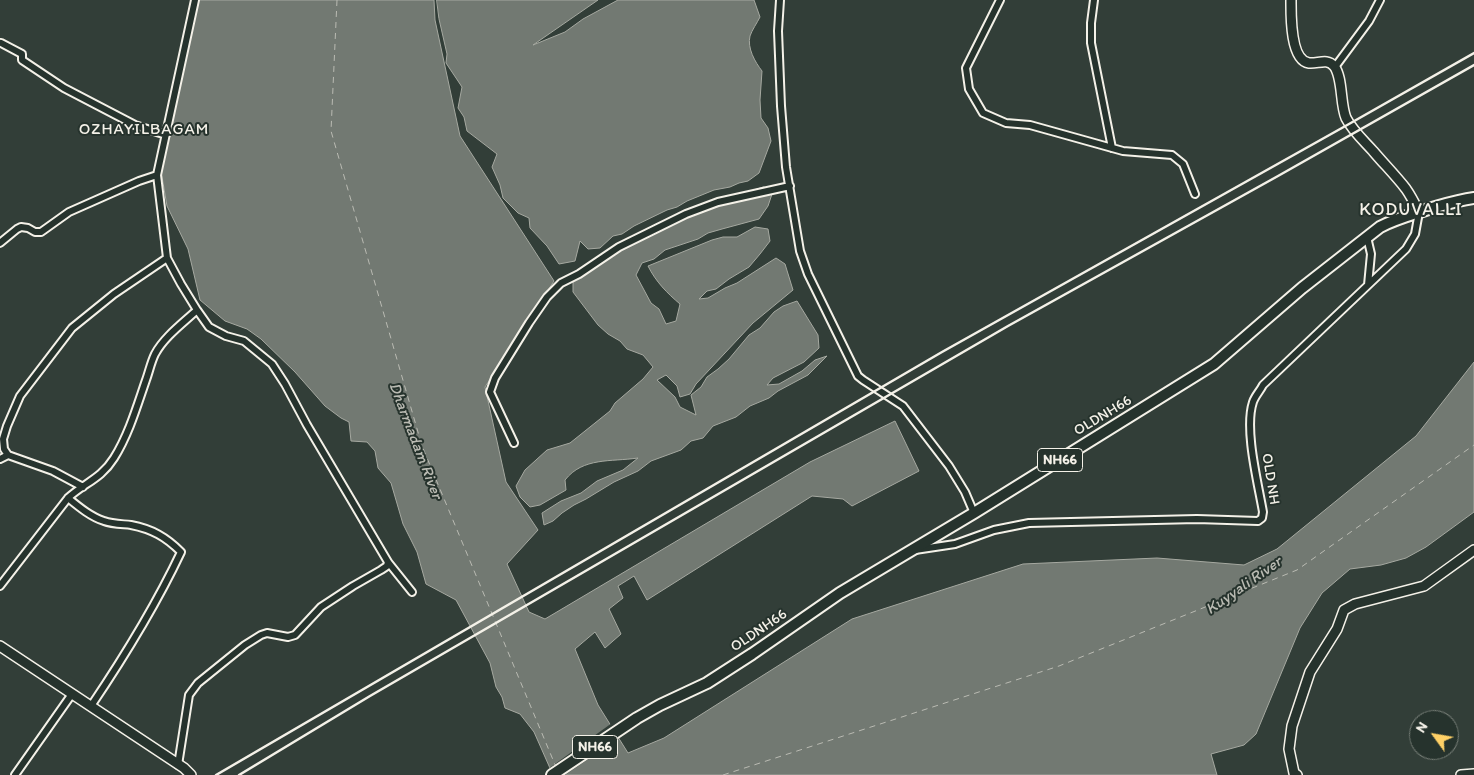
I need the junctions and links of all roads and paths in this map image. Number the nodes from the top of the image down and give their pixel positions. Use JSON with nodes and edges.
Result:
{"nodes":[{"id":1,"x":195,"y":0,"type":"edge"},
{"id":2,"x":780,"y":0,"type":"edge"},
{"id":3,"x":1000,"y":0,"type":"edge"},
{"id":4,"x":1094,"y":0,"type":"edge"},
{"id":5,"x":1291,"y":0,"type":"edge"},
{"id":6,"x":1380,"y":0,"type":"edge"},
{"id":7,"x":1,"y":43,"type":"edge"},
{"id":8,"x":1335,"y":67,"type":"junction"},
{"id":9,"x":166,"y":135,"type":"junction"},
{"id":10,"x":1112,"y":148,"type":"junction"},
{"id":11,"x":157,"y":175,"type":"junction"},
{"id":12,"x":790,"y":186,"type":"junction"},
{"id":13,"x":1195,"y":194,"type":"dead end"},
{"id":14,"x":1474,"y":198,"type":"edge"},
{"id":15,"x":1419,"y":212,"type":"junction"},
{"id":16,"x":1367,"y":237,"type":"junction"},
{"id":17,"x":0,"y":243,"type":"edge"},
{"id":18,"x":167,"y":258,"type":"junction"},
{"id":19,"x":1368,"y":285,"type":"junction"},
{"id":20,"x":197,"y":310,"type":"junction"},
{"id":21,"x":514,"y":444,"type":"dead end"},
{"id":22,"x":8,"y":455,"type":"junction"},
{"id":23,"x":0,"y":459,"type":"edge"},
{"id":24,"x":83,"y":487,"type":"junction"},
{"id":25,"x":68,"y":498,"type":"junction"},
{"id":26,"x":974,"y":513,"type":"junction"},
{"id":27,"x":1474,"y":550,"type":"edge"},
{"id":28,"x":909,"y":551,"type":"junction"},
{"id":29,"x":388,"y":562,"type":"junction"},
{"id":30,"x":0,"y":586,"type":"edge"},
{"id":31,"x":412,"y":592,"type":"dead end"},
{"id":32,"x":0,"y":646,"type":"edge"},
{"id":33,"x":72,"y":694,"type":"junction"},
{"id":34,"x":91,"y":706,"type":"junction"},
{"id":35,"x":178,"y":765,"type":"junction"},
{"id":36,"x":1295,"y":774,"type":"edge"},
{"id":37,"x":1474,"y":774,"type":"edge"},
{"id":38,"x":15,"y":775,"type":"edge"},
{"id":39,"x":191,"y":775,"type":"edge"},
{"id":40,"x":552,"y":775,"type":"edge"},
{"id":41,"x":1461,"y":775,"type":"edge"}],
"edges":[{"from":1,"to":9,"type":"street"},
{"from":2,"to":12,"type":"street"},
{"from":3,"to":10,"type":"street"},
{"from":4,"to":10,"type":"street"},
{"from":5,"to":8,"type":"main road"},
{"from":6,"to":8,"type":"street"},
{"from":7,"to":9,"type":"street"},
{"from":8,"to":15,"type":"main road"},
{"from":9,"to":11,"type":"street"},
{"from":10,"to":13,"type":"street"},
{"from":11,"to":17,"type":"street"},
{"from":11,"to":18,"type":"street"},
{"from":12,"to":21,"type":"street"},
{"from":12,"to":26,"type":"street"},
{"from":14,"to":15,"type":"main road","name":"OLDNH66","number":"NH66"},
{"from":15,"to":16,"type":"main road","name":"OLDNH66","number":"NH66"},
{"from":15,"to":19,"type":"street","name":"OLD NH"},
{"from":16,"to":19,"type":"street"},
{"from":16,"to":26,"type":"main road","name":"OLDNH66","number":"NH66"},
{"from":18,"to":20,"type":"street"},
{"from":18,"to":22,"type":"street"},
{"from":19,"to":28,"type":"street","name":"OLD NH"},
{"from":20,"to":24,"type":"street"},
{"from":20,"to":29,"type":"street"},
{"from":22,"to":23,"type":"street"},
{"from":22,"to":24,"type":"street"},
{"from":24,"to":25,"type":"street"},
{"from":25,"to":30,"type":"street"},
{"from":25,"to":34,"type":"street"},
{"from":26,"to":28,"type":"main road","name":"OLDNH66","number":"NH66"},
{"from":27,"to":36,"type":"main road"},
{"from":28,"to":40,"type":"main road","name":"OLDNH66","number":"NH66"},
{"from":29,"to":31,"type":"street"},
{"from":29,"to":35,"type":"street"},
{"from":32,"to":33,"type":"main road"},
{"from":33,"to":34,"type":"main road"},
{"from":33,"to":38,"type":"street"},
{"from":34,"to":35,"type":"main road"},
{"from":35,"to":39,"type":"main road"},
{"from":37,"to":41,"type":"main road"}]}
